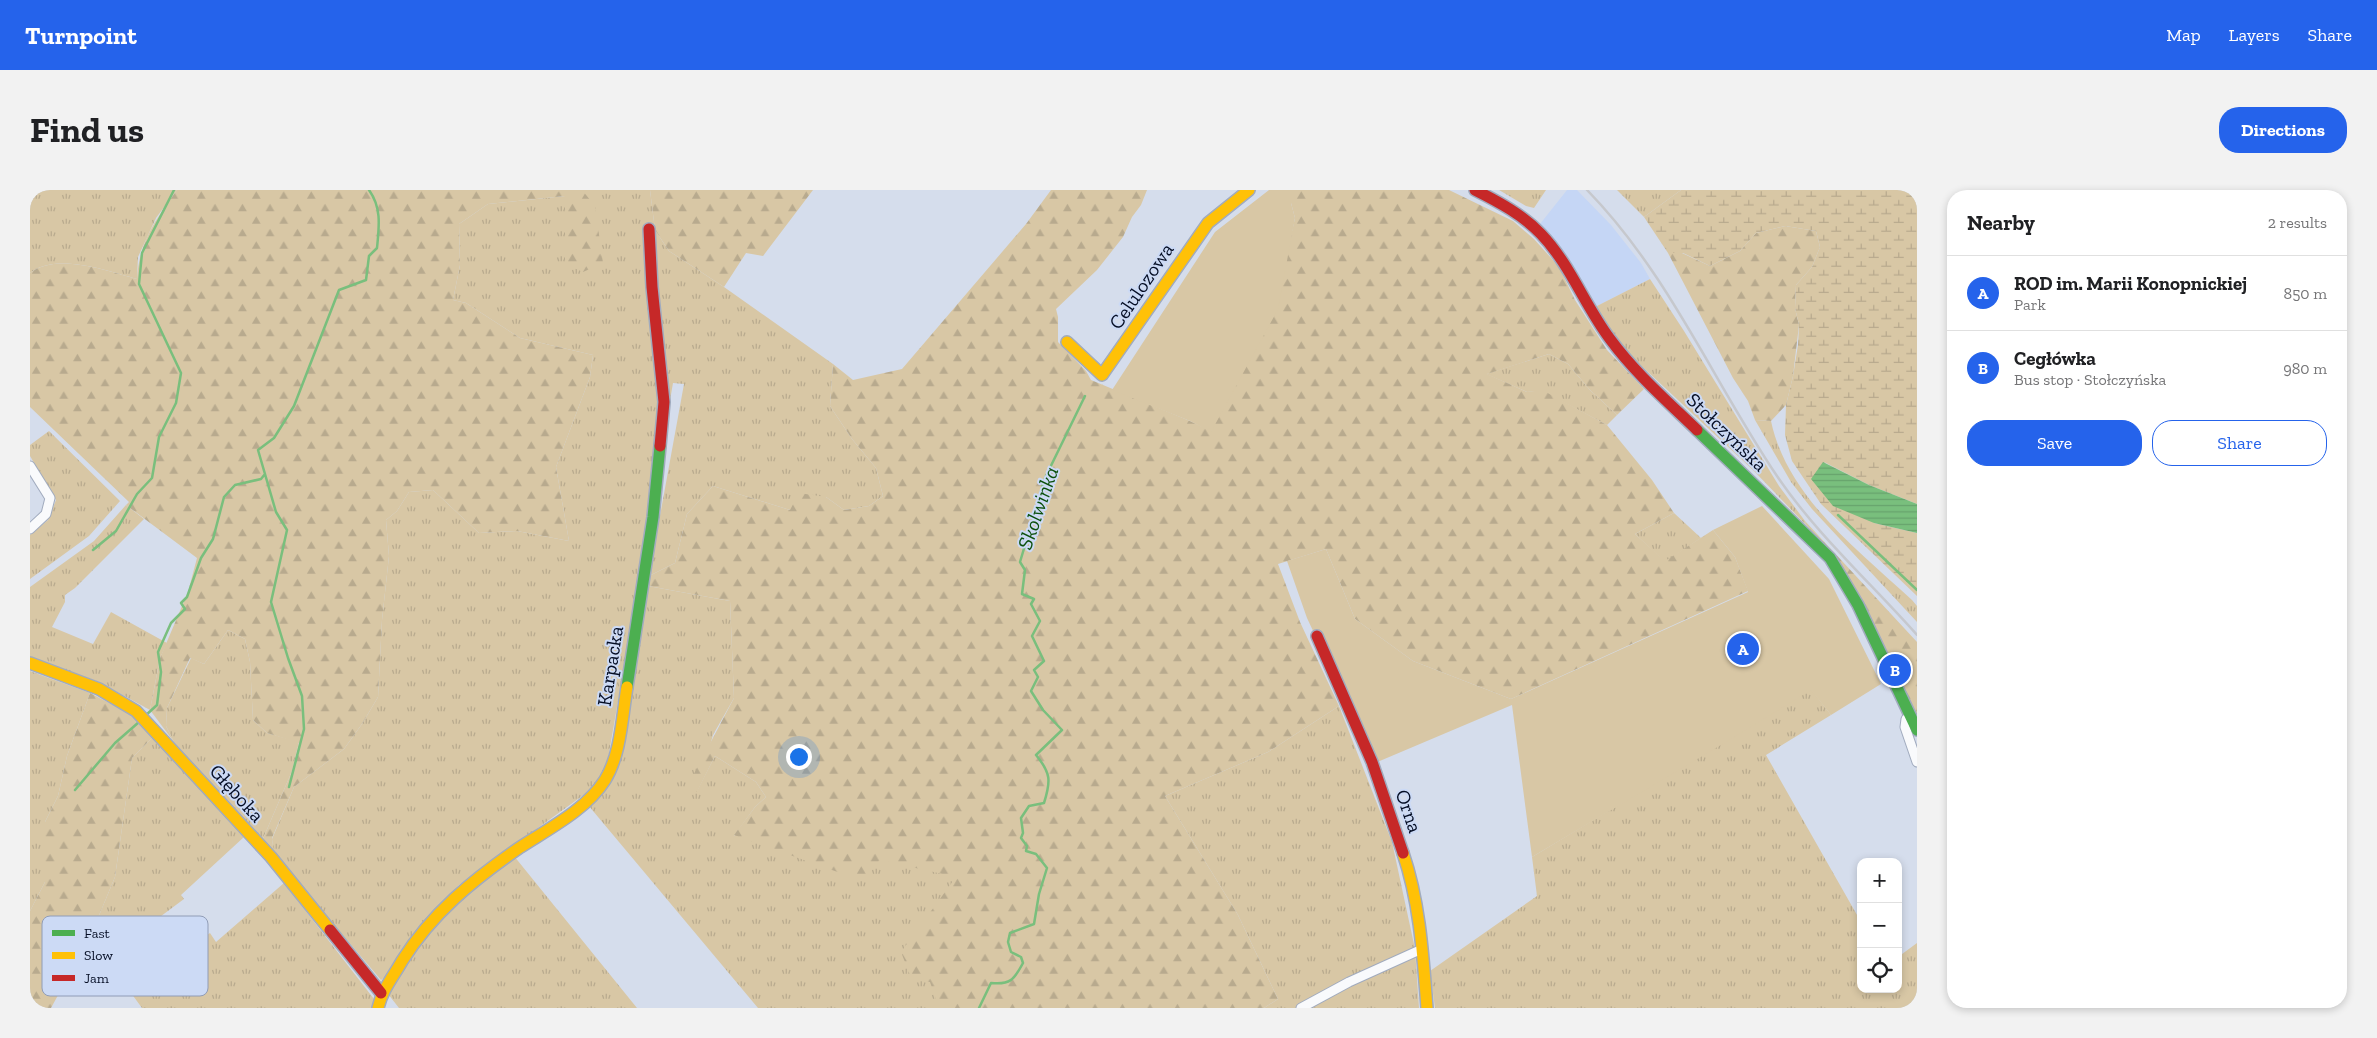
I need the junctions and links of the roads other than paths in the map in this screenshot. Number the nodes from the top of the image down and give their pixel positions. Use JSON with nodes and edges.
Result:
{"nodes":[{"id":1,"x":1249,"y":190,"type":"edge"},
{"id":2,"x":1476,"y":190,"type":"edge"},
{"id":3,"x":649,"y":229,"type":"dead end"},
{"id":4,"x":1067,"y":342,"type":"dead end"},
{"id":5,"x":30,"y":466,"type":"edge"},
{"id":6,"x":30,"y":529,"type":"edge"},
{"id":7,"x":1317,"y":636,"type":"dead end"},
{"id":8,"x":30,"y":664,"type":"edge"},
{"id":9,"x":1910,"y":717,"type":"junction"},
{"id":10,"x":1917,"y":730,"type":"edge"},
{"id":11,"x":1917,"y":762,"type":"edge"},
{"id":12,"x":1422,"y":949,"type":"junction"},
{"id":13,"x":381,"y":992,"type":"junction"},
{"id":14,"x":378,"y":1008,"type":"edge"},
{"id":15,"x":1303,"y":1008,"type":"edge"},
{"id":16,"x":1427,"y":1008,"type":"edge"}],
"edges":[{"from":1,"to":4,"type":"street","name":"Celulozowa"},
{"from":2,"to":9,"type":"street","name":"Stołczyńska"},
{"from":3,"to":13,"type":"street","name":"Karpacka"},
{"from":5,"to":6,"type":"street"},
{"from":7,"to":12,"type":"street","name":"Orna"},
{"from":8,"to":13,"type":"street","name":"Głęboka"},
{"from":9,"to":10,"type":"street","name":"Stołczyńska"},
{"from":9,"to":11,"type":"street"},
{"from":12,"to":15,"type":"street"},
{"from":12,"to":16,"type":"street","name":"Orna"},
{"from":13,"to":14,"type":"street","name":"Karpacka"}]}
